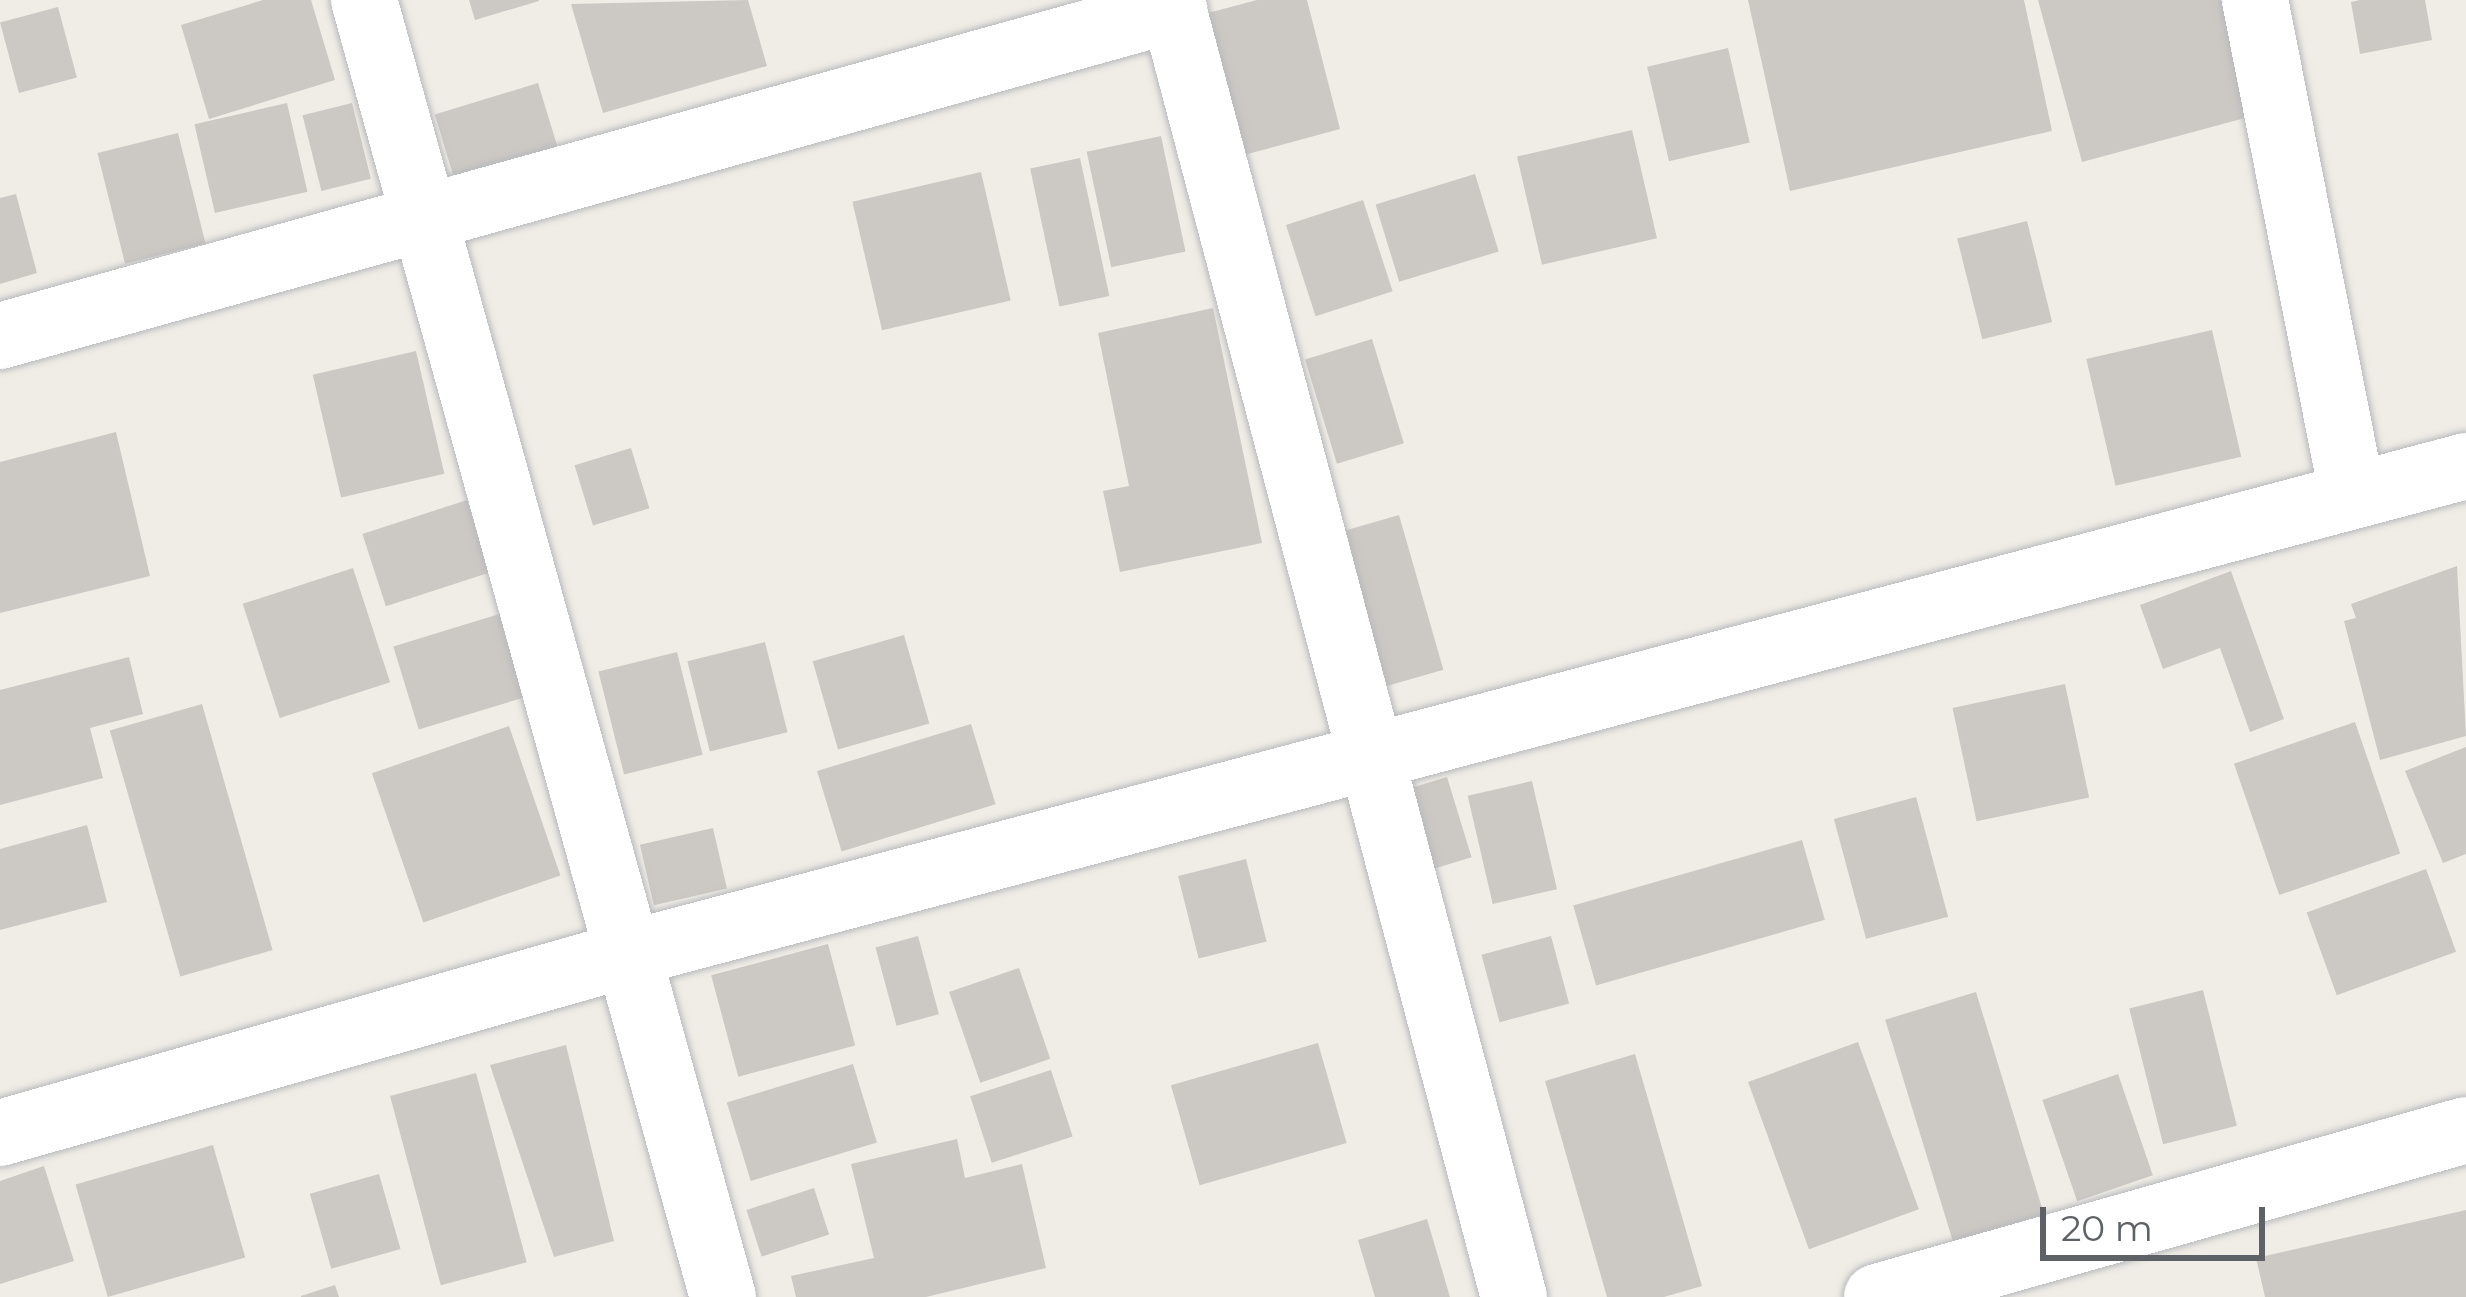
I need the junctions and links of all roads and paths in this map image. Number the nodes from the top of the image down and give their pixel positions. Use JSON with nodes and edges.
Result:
{"nodes":[{"id":1,"x":364,"y":0,"type":"edge"},
{"id":2,"x":2255,"y":0,"type":"edge"},
{"id":3,"x":1173,"y":5,"type":"edge"},
{"id":4,"x":428,"y":215,"type":"junction"},
{"id":5,"x":0,"y":336,"type":"edge"},
{"id":6,"x":2466,"y":466,"type":"edge"},
{"id":7,"x":2352,"y":494,"type":"junction"},
{"id":8,"x":1365,"y":762,"type":"junction"},
{"id":9,"x":632,"y":953,"type":"junction"},
{"id":10,"x":2466,"y":1130,"type":"edge"},
{"id":11,"x":0,"y":1133,"type":"edge"},
{"id":12,"x":723,"y":1297,"type":"edge"},
{"id":13,"x":1514,"y":1297,"type":"edge"},
{"id":14,"x":1877,"y":1297,"type":"edge"}],
"edges":[{"from":1,"to":4,"type":"street"},
{"from":2,"to":7,"type":"street"},
{"from":3,"to":4,"type":"street"},
{"from":3,"to":8,"type":"street"},
{"from":4,"to":5,"type":"street"},
{"from":4,"to":9,"type":"street"},
{"from":6,"to":7,"type":"street"},
{"from":7,"to":8,"type":"street"},
{"from":8,"to":9,"type":"street"},
{"from":8,"to":13,"type":"street"},
{"from":9,"to":11,"type":"street"},
{"from":9,"to":12,"type":"street"},
{"from":10,"to":14,"type":"street"}]}
